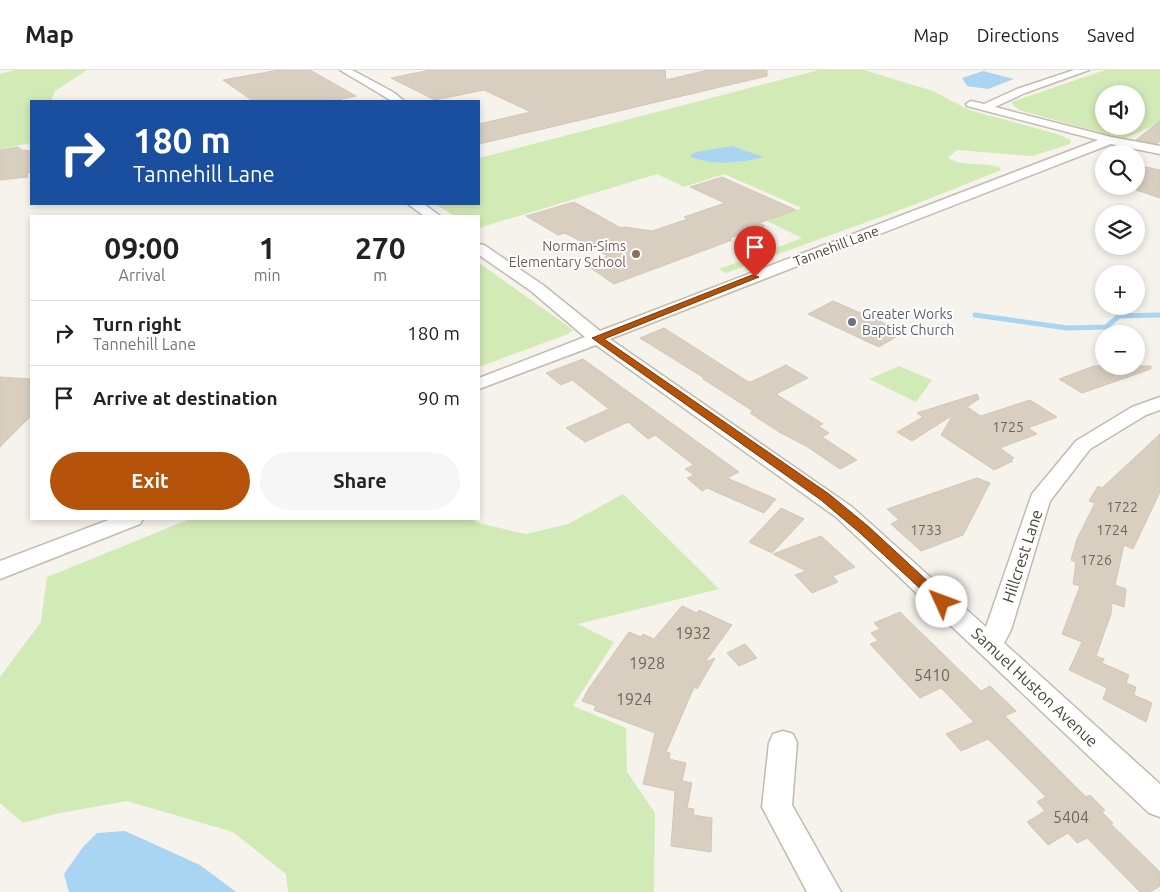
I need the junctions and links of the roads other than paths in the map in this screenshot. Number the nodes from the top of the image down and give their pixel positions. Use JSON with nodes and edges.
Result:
{"nodes":[{"id":1,"x":345,"y":70,"type":"edge"},
{"id":2,"x":1084,"y":70,"type":"edge"},
{"id":3,"x":398,"y":100,"type":"edge"},
{"id":4,"x":971,"y":104,"type":"dead end"},
{"id":5,"x":986,"y":107,"type":"junction"},
{"id":6,"x":1110,"y":140,"type":"junction"},
{"id":7,"x":1160,"y":150,"type":"edge"},
{"id":8,"x":416,"y":205,"type":"edge"},
{"id":9,"x":432,"y":215,"type":"edge"},
{"id":10,"x":480,"y":249,"type":"edge"},
{"id":11,"x":597,"y":338,"type":"junction"},
{"id":12,"x":480,"y":384,"type":"edge"},
{"id":13,"x":1160,"y":403,"type":"edge"},
{"id":14,"x":129,"y":520,"type":"edge"},
{"id":15,"x":0,"y":570,"type":"edge"},
{"id":16,"x":986,"y":642,"type":"junction"},
{"id":17,"x":783,"y":743,"type":"dead end"},
{"id":18,"x":1160,"y":803,"type":"edge"},
{"id":19,"x":825,"y":892,"type":"edge"}],
"edges":[{"from":1,"to":3,"type":"street"},
{"from":2,"to":5,"type":"street"},
{"from":4,"to":5,"type":"street"},
{"from":5,"to":6,"type":"street"},
{"from":6,"to":7,"type":"street"},
{"from":6,"to":11,"type":"street","name":"Tannehill Lane"},
{"from":8,"to":9,"type":"street"},
{"from":10,"to":11,"type":"street","name":"Samuel Huston Avenue"},
{"from":11,"to":12,"type":"street","name":"Tannehill Lane"},
{"from":11,"to":16,"type":"street","name":"Samuel Huston Avenue"},
{"from":13,"to":16,"type":"street","name":"Hillcrest Lane"},
{"from":14,"to":15,"type":"street"},
{"from":16,"to":18,"type":"street","name":"Samuel Huston Avenue"},
{"from":17,"to":19,"type":"street"}]}
